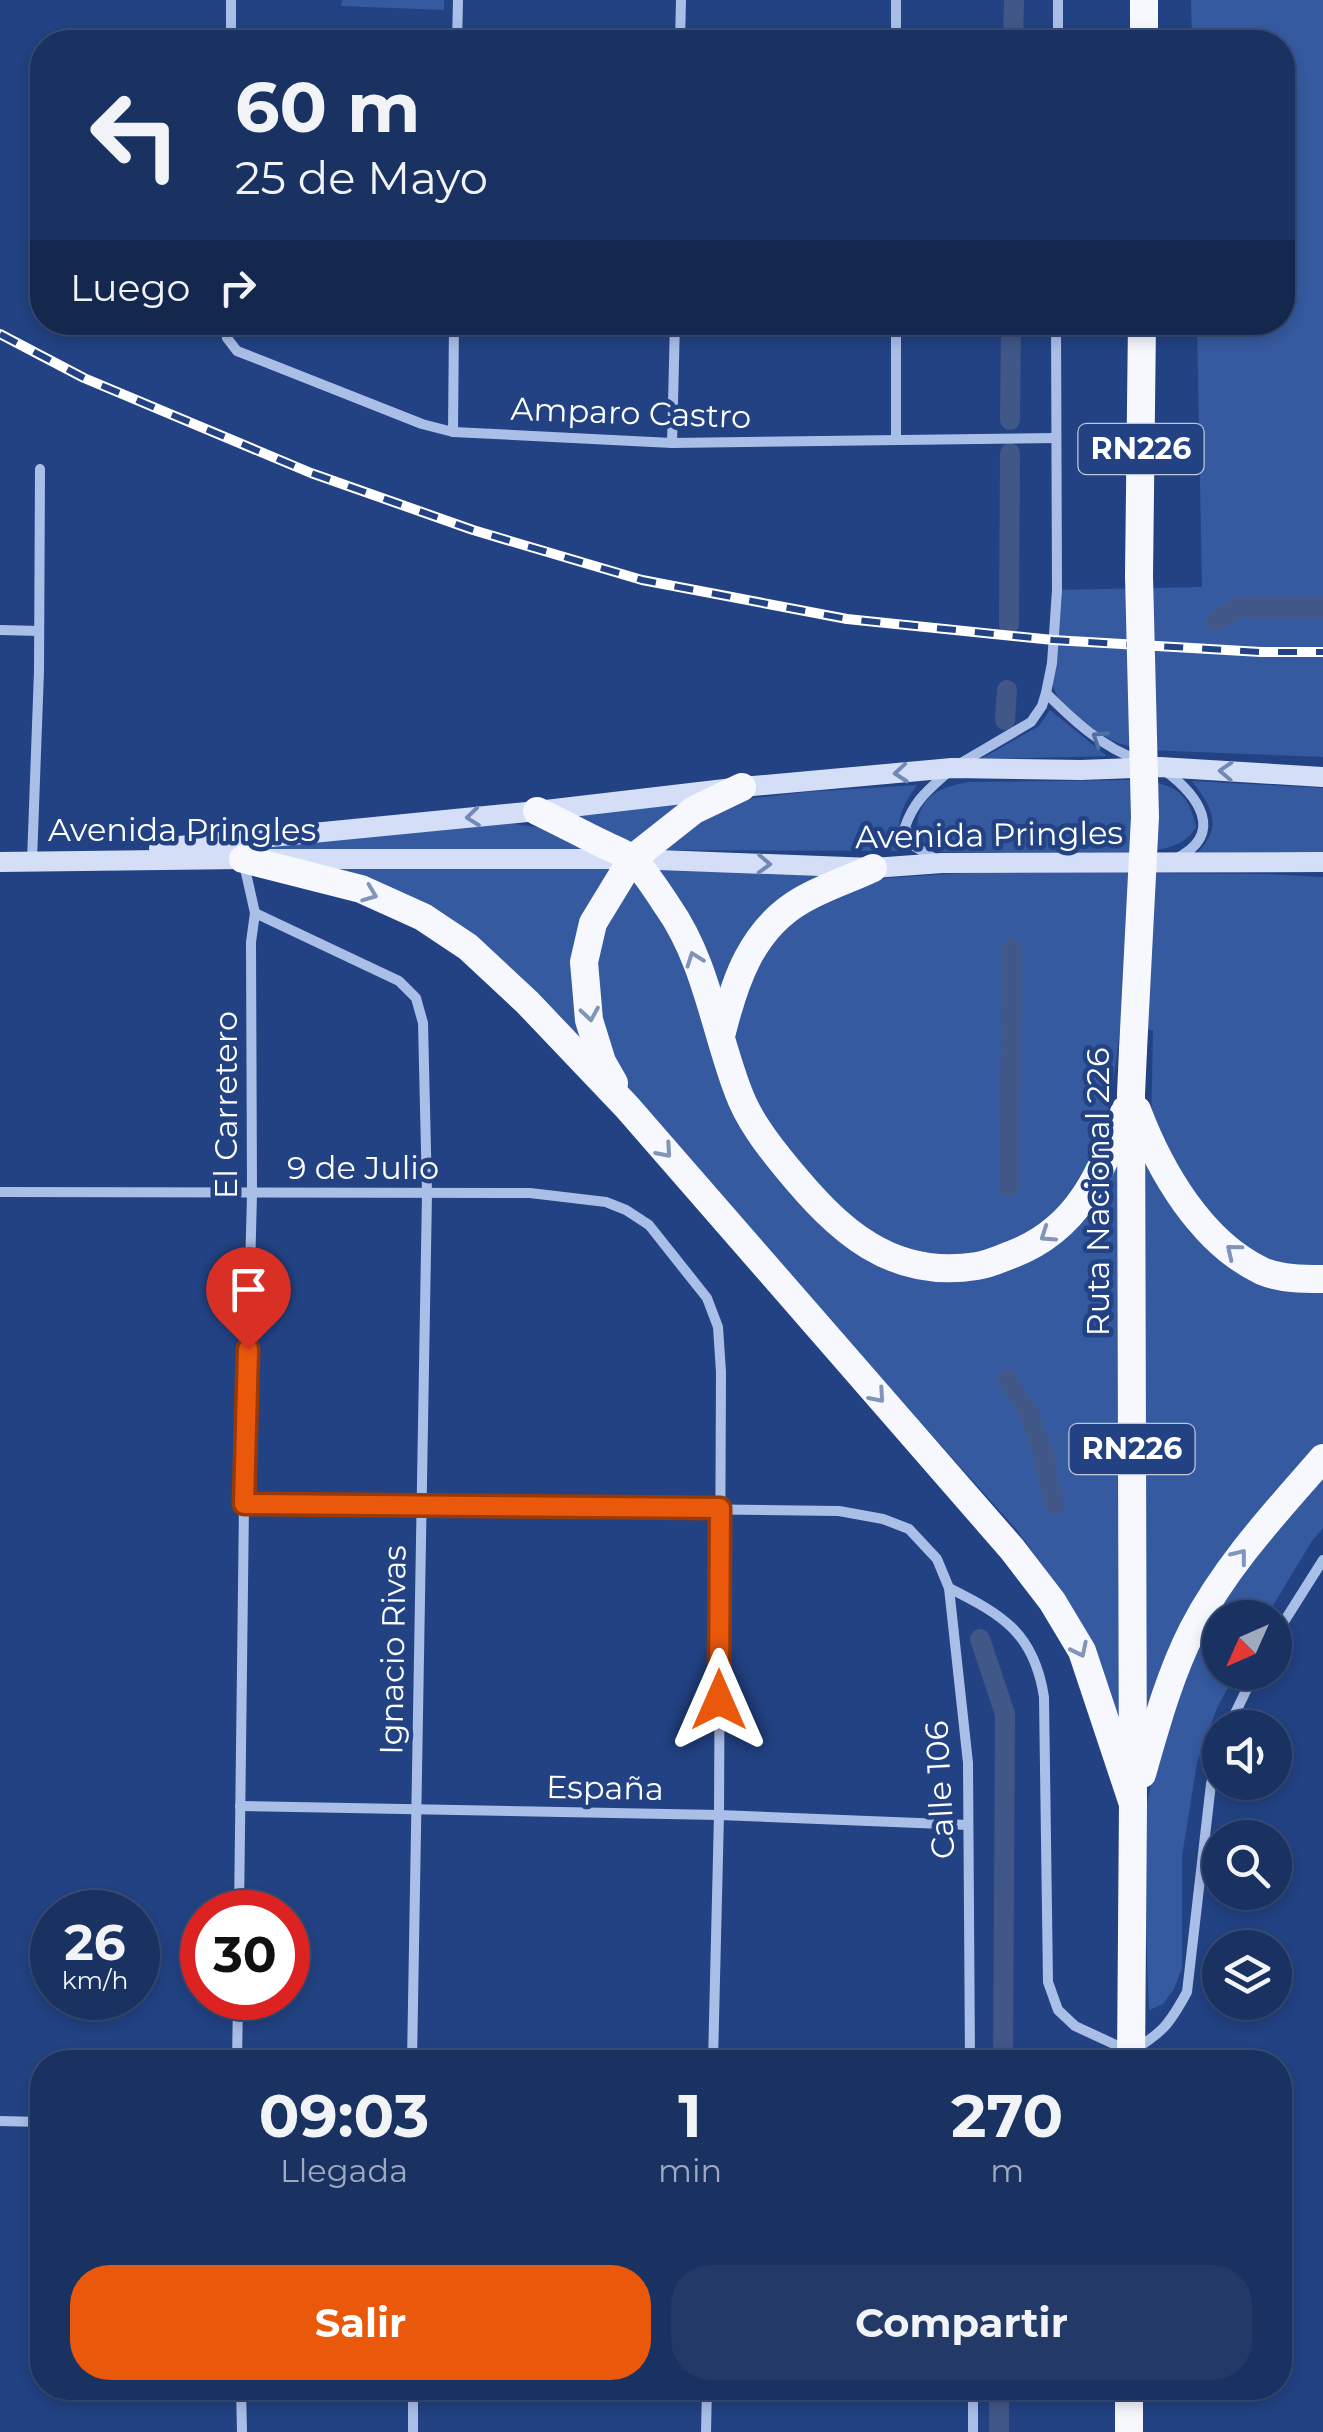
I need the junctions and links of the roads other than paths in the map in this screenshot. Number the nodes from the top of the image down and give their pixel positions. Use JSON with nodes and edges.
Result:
{"nodes":[{"id":1,"x":231,"y":0,"type":"edge"},
{"id":2,"x":458,"y":0,"type":"edge"},
{"id":3,"x":681,"y":0,"type":"edge"},
{"id":4,"x":896,"y":0,"type":"edge"},
{"id":5,"x":1058,"y":0,"type":"edge"},
{"id":6,"x":1144,"y":0,"type":"edge"},
{"id":7,"x":231,"y":30,"type":"edge"},
{"id":8,"x":457,"y":30,"type":"edge"},
{"id":9,"x":680,"y":30,"type":"edge"},
{"id":10,"x":896,"y":30,"type":"edge"},
{"id":11,"x":1058,"y":30,"type":"edge"},
{"id":12,"x":1144,"y":30,"type":"edge"},
{"id":13,"x":227,"y":335,"type":"edge"},
{"id":14,"x":454,"y":335,"type":"edge"},
{"id":15,"x":675,"y":335,"type":"edge"},
{"id":16,"x":896,"y":335,"type":"edge"},
{"id":17,"x":1056,"y":335,"type":"edge"},
{"id":18,"x":1142,"y":335,"type":"edge"},
{"id":19,"x":453,"y":432,"type":"junction"},
{"id":20,"x":1056,"y":438,"type":"junction"},
{"id":21,"x":896,"y":440,"type":"junction"},
{"id":22,"x":672,"y":443,"type":"junction"},
{"id":23,"x":40,"y":468,"type":"dead end"},
{"id":24,"x":0,"y":630,"type":"edge"},
{"id":25,"x":39,"y":631,"type":"junction"},
{"id":26,"x":1046,"y":693,"type":"junction"},
{"id":27,"x":1160,"y":767,"type":"junction"},
{"id":28,"x":952,"y":768,"type":"junction"},
{"id":29,"x":1323,"y":777,"type":"edge"},
{"id":30,"x":742,"y":787,"type":"junction"},
{"id":31,"x":537,"y":810,"type":"junction"},
{"id":32,"x":242,"y":849,"type":"junction"},
{"id":33,"x":632,"y":859,"type":"junction"},
{"id":34,"x":32,"y":861,"type":"junction"},
{"id":35,"x":0,"y":862,"type":"edge"},
{"id":36,"x":1323,"y":862,"type":"edge"},
{"id":37,"x":942,"y":863,"type":"junction"},
{"id":38,"x":1165,"y":864,"type":"junction"},
{"id":39,"x":874,"y":868,"type":"junction"},
{"id":40,"x":255,"y":913,"type":"junction"},
{"id":41,"x":721,"y":1038,"type":"junction"},
{"id":42,"x":1131,"y":1094,"type":"junction"},
{"id":43,"x":626,"y":1107,"type":"junction"},
{"id":44,"x":0,"y":1192,"type":"edge"},
{"id":45,"x":426,"y":1193,"type":"junction"},
{"id":46,"x":252,"y":1194,"type":"junction"},
{"id":47,"x":1323,"y":1279,"type":"edge"},
{"id":48,"x":1323,"y":1458,"type":"edge"},
{"id":49,"x":244,"y":1504,"type":"junction"},
{"id":50,"x":420,"y":1506,"type":"junction"},
{"id":51,"x":720,"y":1508,"type":"junction"},
{"id":52,"x":1323,"y":1560,"type":"edge"},
{"id":53,"x":949,"y":1588,"type":"junction"},
{"id":54,"x":1292,"y":1609,"type":"edge"},
{"id":55,"x":1210,"y":1800,"type":"edge"},
{"id":56,"x":1133,"y":1804,"type":"junction"},
{"id":57,"x":240,"y":1806,"type":"junction"},
{"id":58,"x":416,"y":1810,"type":"junction"},
{"id":59,"x":719,"y":1815,"type":"junction"},
{"id":60,"x":968,"y":1826,"type":"junction"},
{"id":61,"x":238,"y":1890,"type":"edge"},
{"id":62,"x":238,"y":2020,"type":"edge"},
{"id":63,"x":237,"y":2050,"type":"edge"},
{"id":64,"x":412,"y":2050,"type":"edge"},
{"id":65,"x":713,"y":2050,"type":"edge"},
{"id":66,"x":970,"y":2050,"type":"edge"},
{"id":67,"x":1118,"y":2050,"type":"edge"},
{"id":68,"x":1131,"y":2050,"type":"edge"},
{"id":69,"x":1139,"y":2050,"type":"edge"},
{"id":70,"x":0,"y":2121,"type":"edge"},
{"id":71,"x":30,"y":2122,"type":"edge"},
{"id":72,"x":241,"y":2400,"type":"edge"},
{"id":73,"x":413,"y":2400,"type":"edge"},
{"id":74,"x":707,"y":2400,"type":"edge"},
{"id":75,"x":973,"y":2400,"type":"edge"},
{"id":76,"x":1129,"y":2400,"type":"edge"},
{"id":77,"x":242,"y":2432,"type":"edge"},
{"id":78,"x":414,"y":2432,"type":"edge"},
{"id":79,"x":706,"y":2432,"type":"edge"},
{"id":80,"x":974,"y":2432,"type":"edge"},
{"id":81,"x":1129,"y":2432,"type":"edge"}],
"edges":[{"from":1,"to":7,"type":"street"},
{"from":2,"to":8,"type":"street"},
{"from":3,"to":9,"type":"street"},
{"from":4,"to":10,"type":"street"},
{"from":5,"to":11,"type":"street"},
{"from":6,"to":12,"type":"highway"},
{"from":13,"to":19,"type":"street","name":"Amparo Castro"},
{"from":14,"to":19,"type":"street"},
{"from":15,"to":22,"type":"street"},
{"from":16,"to":21,"type":"street"},
{"from":17,"to":20,"type":"street"},
{"from":18,"to":42,"type":"highway","name":"Ruta Nacional 226","number":"RN226","bridge":true},
{"from":19,"to":22,"type":"street","name":"Amparo Castro"},
{"from":20,"to":21,"type":"street","name":"Amparo Castro"},
{"from":20,"to":26,"type":"street"},
{"from":21,"to":22,"type":"street","name":"Amparo Castro"},
{"from":23,"to":25,"type":"street"},
{"from":24,"to":25,"type":"street"},
{"from":25,"to":34,"type":"street"},
{"from":27,"to":26,"type":"street","one_way":true},
{"from":26,"to":28,"type":"street"},
{"from":27,"to":28,"type":"main road","name":"Avenida Pringles"},
{"from":29,"to":27,"type":"main road","name":"Avenida Pringles","one_way":true},
{"from":27,"to":38,"type":"street"},
{"from":28,"to":30,"type":"main road","name":"Avenida Pringles","one_way":true},
{"from":28,"to":37,"type":"street"},
{"from":30,"to":31,"type":"main road","name":"Avenida Pringles"},
{"from":30,"to":33,"type":"highway"},
{"from":31,"to":32,"type":"main road","name":"Avenida Pringles","one_way":true},
{"from":31,"to":33,"type":"highway"},
{"from":32,"to":33,"type":"main road","name":"Avenida Pringles"},
{"from":32,"to":34,"type":"main road","name":"Avenida Pringles"},
{"from":32,"to":40,"type":"street","name":"El Carretero"},
{"from":32,"to":43,"type":"highway","one_way":true},
{"from":33,"to":39,"type":"main road","name":"Avenida Pringles","one_way":true},
{"from":41,"to":33,"type":"highway","one_way":true},
{"from":33,"to":43,"type":"highway","one_way":true},
{"from":34,"to":35,"type":"main road","name":"Avenida Pringles"},
{"from":36,"to":38,"type":"main road","name":"Avenida Pringles"},
{"from":37,"to":38,"type":"main road","name":"Avenida Pringles"},
{"from":37,"to":39,"type":"main road","name":"Avenida Pringles"},
{"from":39,"to":41,"type":"highway"},
{"from":40,"to":45,"type":"street","name":"Ignacio Rivas"},
{"from":40,"to":46,"type":"street","name":"El Carretero"},
{"from":42,"to":41,"type":"highway","one_way":true},
{"from":47,"to":42,"type":"highway","one_way":true},
{"from":42,"to":56,"type":"highway","name":"Ruta Nacional 226","number":"RN226"},
{"from":43,"to":56,"type":"highway","one_way":true},
{"from":44,"to":46,"type":"street","name":"9 de Julio"},
{"from":45,"to":46,"type":"street","name":"9 de Julio"},
{"from":45,"to":50,"type":"street","name":"Ignacio Rivas"},
{"from":45,"to":51,"type":"street","name":"9 de Julio"},
{"from":46,"to":49,"type":"street","name":"El Carretero"},
{"from":56,"to":48,"type":"highway","one_way":true},
{"from":49,"to":50,"type":"street"},
{"from":49,"to":57,"type":"street","name":"El Carretero"},
{"from":50,"to":51,"type":"street"},
{"from":50,"to":58,"type":"street","name":"Ignacio Rivas"},
{"from":51,"to":53,"type":"street","name":"Calle 106"},
{"from":51,"to":59,"type":"street"},
{"from":52,"to":54,"type":"street"},
{"from":53,"to":60,"type":"street","name":"Calle 106"},
{"from":53,"to":67,"type":"street"},
{"from":55,"to":69,"type":"street"},
{"from":56,"to":68,"type":"highway","name":"Ruta Nacional 226","number":"RN226"},
{"from":57,"to":58,"type":"street","name":"España"},
{"from":57,"to":61,"type":"street","name":"El Carretero"},
{"from":58,"to":59,"type":"street","name":"España"},
{"from":58,"to":64,"type":"street","name":"Ignacio Rivas"},
{"from":59,"to":60,"type":"street","name":"España"},
{"from":59,"to":65,"type":"street"},
{"from":60,"to":66,"type":"street","name":"Calle 106"},
{"from":62,"to":63,"type":"street"},
{"from":70,"to":71,"type":"street"},
{"from":72,"to":77,"type":"street"},
{"from":73,"to":78,"type":"street"},
{"from":74,"to":79,"type":"street"},
{"from":75,"to":80,"type":"street"},
{"from":76,"to":81,"type":"highway"}]}
